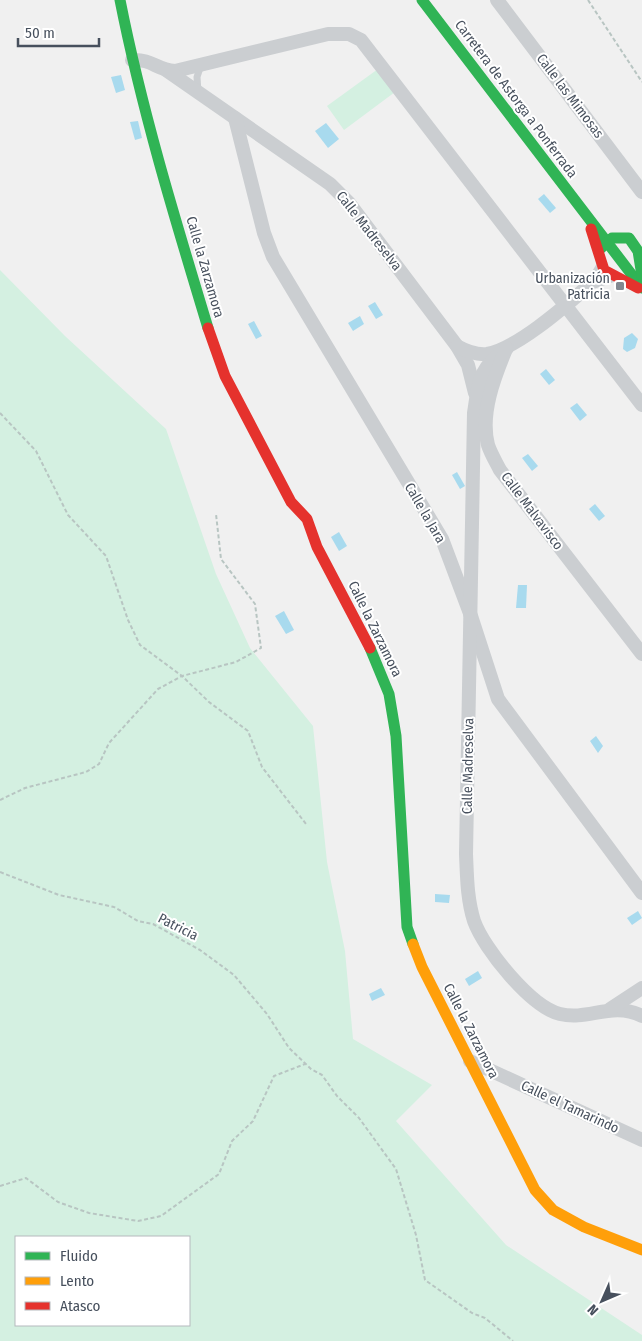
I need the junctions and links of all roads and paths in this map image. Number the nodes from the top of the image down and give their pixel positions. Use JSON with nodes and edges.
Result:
{"nodes":[{"id":1,"x":120,"y":0,"type":"edge"},
{"id":2,"x":422,"y":0,"type":"edge"},
{"id":3,"x":497,"y":0,"type":"edge"},
{"id":4,"x":588,"y":0,"type":"edge"},
{"id":5,"x":132,"y":60,"type":"junction"},
{"id":6,"x":201,"y":65,"type":"junction"},
{"id":7,"x":166,"y":70,"type":"junction"},
{"id":8,"x":642,"y":82,"type":"edge"},
{"id":9,"x":198,"y":92,"type":"junction"},
{"id":10,"x":235,"y":118,"type":"junction"},
{"id":11,"x":642,"y":192,"type":"edge"},
{"id":12,"x":587,"y":216,"type":"junction"},
{"id":13,"x":622,"y":237,"type":"junction"},
{"id":14,"x":642,"y":237,"type":"edge"},
{"id":15,"x":605,"y":241,"type":"junction"},
{"id":16,"x":599,"y":252,"type":"junction"},
{"id":17,"x":640,"y":254,"type":"edge"},
{"id":18,"x":600,"y":264,"type":"junction"},
{"id":19,"x":624,"y":274,"type":"junction"},
{"id":20,"x":642,"y":276,"type":"edge"},
{"id":21,"x":586,"y":288,"type":"junction"},
{"id":22,"x":642,"y":289,"type":"edge"},
{"id":23,"x":565,"y":305,"type":"junction"},
{"id":24,"x":457,"y":346,"type":"junction"},
{"id":25,"x":506,"y":348,"type":"junction"},
{"id":26,"x":476,"y":398,"type":"junction"},
{"id":27,"x":642,"y":405,"type":"edge"},
{"id":28,"x":0,"y":412,"type":"edge"},
{"id":29,"x":216,"y":514,"type":"dead end"},
{"id":30,"x":471,"y":616,"type":"junction"},
{"id":31,"x":642,"y":654,"type":"edge"},
{"id":32,"x":182,"y":676,"type":"junction"},
{"id":33,"x":0,"y":800,"type":"edge"},
{"id":34,"x":306,"y":824,"type":"dead end"},
{"id":35,"x":0,"y":872,"type":"edge"},
{"id":36,"x":642,"y":893,"type":"edge"},
{"id":37,"x":642,"y":988,"type":"edge"},
{"id":38,"x":610,"y":1009,"type":"junction"},
{"id":39,"x":642,"y":1016,"type":"edge"},
{"id":40,"x":470,"y":1061,"type":"junction"},
{"id":41,"x":305,"y":1064,"type":"junction"},
{"id":42,"x":642,"y":1140,"type":"edge"},
{"id":43,"x":0,"y":1186,"type":"edge"},
{"id":44,"x":642,"y":1250,"type":"edge"},
{"id":45,"x":513,"y":1341,"type":"edge"}],
"edges":[{"from":1,"to":5,"type":"street","name":"Calle la Zarzamora"},
{"from":2,"to":12,"type":"street","name":"Carretera de Astorga a Ponferrada"},
{"from":3,"to":11,"type":"street","name":"Calle las Mimosas"},
{"from":4,"to":8,"type":"path"},
{"from":5,"to":7,"type":"street","name":"Calle Madreselva"},
{"from":5,"to":40,"type":"street","name":"Calle la Zarzamora"},
{"from":6,"to":7,"type":"street"},
{"from":6,"to":9,"type":"lane"},
{"from":6,"to":23,"type":"street"},
{"from":7,"to":9,"type":"street","name":"Calle Madreselva"},
{"from":9,"to":10,"type":"street","name":"Calle Madreselva"},
{"from":10,"to":24,"type":"street","name":"Calle Madreselva"},
{"from":10,"to":30,"type":"street","name":"Calle la Jara"},
{"from":12,"to":13,"type":"street","name":"Carretera de Astorga a Ponferrada"},
{"from":12,"to":15,"type":"street","name":"Carretera de Astorga a Ponferrada"},
{"from":12,"to":16,"type":"street","name":"Carretera de Astorga a Ponferrada"},
{"from":13,"to":14,"type":"street"},
{"from":13,"to":15,"type":"street"},
{"from":13,"to":17,"type":"street","name":"Carretera de Astorga a Ponferrada"},
{"from":15,"to":16,"type":"street"},
{"from":15,"to":19,"type":"street","name":"Carretera de Astorga a Ponferrada"},
{"from":16,"to":18,"type":"street","name":"Carretera de Astorga a Ponferrada"},
{"from":17,"to":19,"type":"street"},
{"from":17,"to":20,"type":"street","name":"Carretera de Astorga a Ponferrada"},
{"from":18,"to":19,"type":"street","name":"Carretera de Astorga a Ponferrada"},
{"from":18,"to":21,"type":"lane"},
{"from":19,"to":21,"type":"lane"},
{"from":19,"to":22,"type":"street","name":"Carretera de Astorga a Ponferrada"},
{"from":21,"to":23,"type":"street","name":"Calle Madreselva"},
{"from":23,"to":25,"type":"street","name":"Calle Madreselva"},
{"from":23,"to":27,"type":"street"},
{"from":24,"to":25,"type":"street"},
{"from":24,"to":26,"type":"street","name":"Calle Madreselva"},
{"from":25,"to":26,"type":"street","name":"Calle Madreselva"},
{"from":25,"to":31,"type":"street","name":"Calle Malvavisco"},
{"from":26,"to":30,"type":"street","name":"Calle Madreselva"},
{"from":28,"to":32,"type":"path"},
{"from":29,"to":32,"type":"path"},
{"from":30,"to":36,"type":"street","name":"Calle la Jara"},
{"from":30,"to":38,"type":"street","name":"Calle Madreselva"},
{"from":32,"to":33,"type":"path"},
{"from":32,"to":34,"type":"path"},
{"from":35,"to":41,"type":"path","name":"Patricia"},
{"from":37,"to":38,"type":"street"},
{"from":38,"to":39,"type":"street","name":"Calle Madreselva"},
{"from":40,"to":42,"type":"street","name":"Calle el Tamarindo"},
{"from":40,"to":44,"type":"street","name":"Calle la Zarzamora"},
{"from":41,"to":43,"type":"path"},
{"from":41,"to":45,"type":"path","name":"Patricia"}]}
